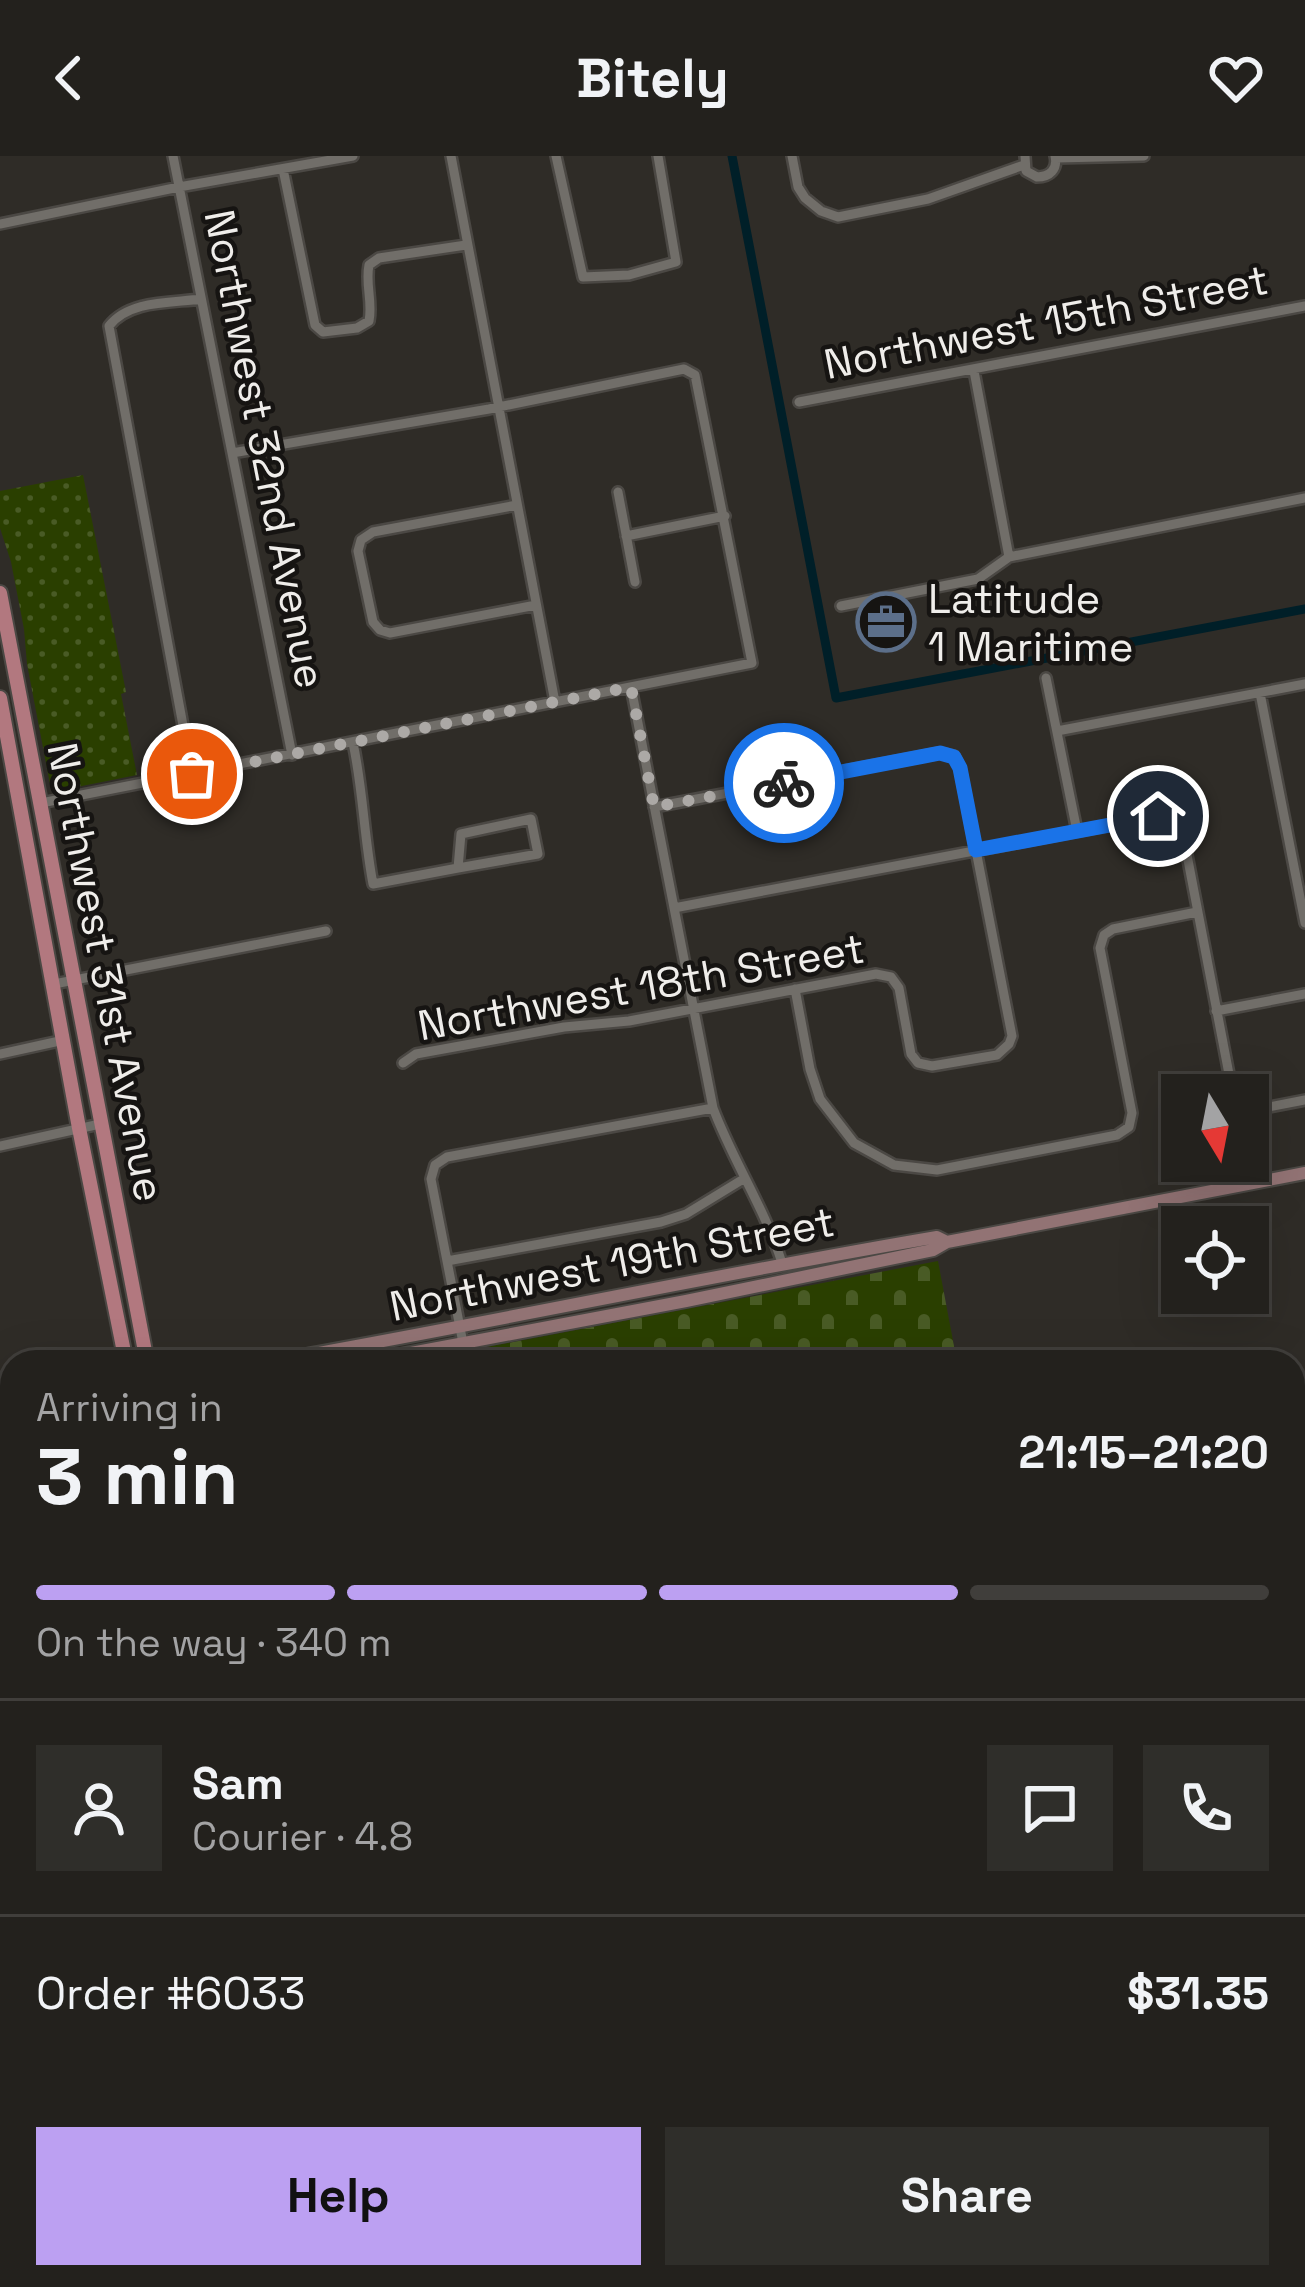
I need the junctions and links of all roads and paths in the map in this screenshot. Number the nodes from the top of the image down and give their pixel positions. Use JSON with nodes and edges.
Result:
{"nodes":[{"id":1,"x":173,"y":156,"type":"edge"},
{"id":2,"x":352,"y":156,"type":"edge"},
{"id":3,"x":451,"y":156,"type":"edge"},
{"id":4,"x":556,"y":156,"type":"edge"},
{"id":5,"x":658,"y":156,"type":"edge"},
{"id":6,"x":792,"y":156,"type":"edge"},
{"id":7,"x":1144,"y":156,"type":"edge"},
{"id":8,"x":1056,"y":157,"type":"edge"},
{"id":9,"x":1024,"y":160,"type":"edge"},
{"id":10,"x":283,"y":169,"type":"junction"},
{"id":11,"x":179,"y":187,"type":"junction"},
{"id":12,"x":0,"y":224,"type":"edge"},
{"id":13,"x":466,"y":245,"type":"junction"},
{"id":14,"x":201,"y":299,"type":"junction"},
{"id":15,"x":1305,"y":306,"type":"edge"},
{"id":16,"x":974,"y":371,"type":"junction"},
{"id":17,"x":799,"y":402,"type":"dead end"},
{"id":18,"x":497,"y":405,"type":"junction"},
{"id":19,"x":232,"y":453,"type":"junction"},
{"id":20,"x":618,"y":492,"type":"dead end"},
{"id":21,"x":1305,"y":498,"type":"edge"},
{"id":22,"x":517,"y":505,"type":"junction"},
{"id":23,"x":725,"y":517,"type":"junction"},
{"id":24,"x":626,"y":536,"type":"junction"},
{"id":25,"x":1009,"y":557,"type":"junction"},
{"id":26,"x":635,"y":582,"type":"dead end"},
{"id":27,"x":0,"y":593,"type":"edge"},
{"id":28,"x":536,"y":605,"type":"junction"},
{"id":29,"x":841,"y":606,"type":"dead end"},
{"id":30,"x":1046,"y":678,"type":"dead end"},
{"id":31,"x":1305,"y":684,"type":"edge"},
{"id":32,"x":631,"y":687,"type":"junction"},
{"id":33,"x":1260,"y":694,"type":"junction"},
{"id":34,"x":0,"y":698,"type":"edge"},
{"id":35,"x":555,"y":702,"type":"junction"},
{"id":36,"x":1057,"y":731,"type":"junction"},
{"id":37,"x":352,"y":742,"type":"junction"},
{"id":38,"x":292,"y":754,"type":"junction"},
{"id":39,"x":192,"y":774,"type":"junction"},
{"id":40,"x":17,"y":784,"type":"junction"},
{"id":41,"x":41,"y":803,"type":"junction"},
{"id":42,"x":654,"y":807,"type":"junction"},
{"id":43,"x":1077,"y":831,"type":"junction"},
{"id":44,"x":976,"y":850,"type":"junction"},
{"id":45,"x":458,"y":868,"type":"junction"},
{"id":46,"x":674,"y":908,"type":"junction"},
{"id":47,"x":1198,"y":912,"type":"junction"},
{"id":48,"x":1305,"y":922,"type":"edge"},
{"id":49,"x":326,"y":932,"type":"dead end"},
{"id":50,"x":74,"y":980,"type":"junction"},
{"id":51,"x":54,"y":984,"type":"junction"},
{"id":52,"x":795,"y":989,"type":"junction"},
{"id":53,"x":1305,"y":994,"type":"edge"},
{"id":54,"x":693,"y":1008,"type":"junction"},
{"id":55,"x":1216,"y":1011,"type":"junction"},
{"id":56,"x":64,"y":1040,"type":"junction"},
{"id":57,"x":0,"y":1054,"type":"edge"},
{"id":58,"x":403,"y":1063,"type":"dead end"},
{"id":59,"x":1229,"y":1074,"type":"edge"},
{"id":60,"x":1305,"y":1100,"type":"edge"},
{"id":61,"x":1269,"y":1107,"type":"edge"},
{"id":62,"x":713,"y":1108,"type":"junction"},
{"id":63,"x":100,"y":1124,"type":"junction"},
{"id":64,"x":80,"y":1128,"type":"junction"},
{"id":65,"x":0,"y":1146,"type":"edge"},
{"id":66,"x":1305,"y":1173,"type":"edge"},
{"id":67,"x":745,"y":1178,"type":"junction"},
{"id":68,"x":1249,"y":1184,"type":"joint"},
{"id":69,"x":947,"y":1241,"type":"junction"},
{"id":70,"x":447,"y":1261,"type":"junction"},
{"id":71,"x":782,"y":1263,"type":"junction"},
{"id":72,"x":462,"y":1335,"type":"junction"},
{"id":73,"x":124,"y":1350,"type":"edge"},
{"id":74,"x":145,"y":1350,"type":"edge"},
{"id":75,"x":352,"y":1350,"type":"edge"},
{"id":76,"x":407,"y":1350,"type":"edge"}],
"edges":[{"from":1,"to":11,"type":"street","name":"Northwest 32nd Avenue"},
{"from":2,"to":10,"type":"street"},
{"from":3,"to":13,"type":"street"},
{"from":4,"to":5,"type":"street"},
{"from":6,"to":9,"type":"street"},
{"from":7,"to":8,"type":"street"},
{"from":8,"to":9,"type":"street"},
{"from":10,"to":11,"type":"street"},
{"from":10,"to":13,"type":"street"},
{"from":11,"to":12,"type":"street"},
{"from":11,"to":14,"type":"street","name":"Northwest 32nd Avenue"},
{"from":13,"to":18,"type":"street"},
{"from":14,"to":19,"type":"street","name":"Northwest 32nd Avenue"},
{"from":14,"to":39,"type":"street"},
{"from":15,"to":16,"type":"street","name":"Northwest 15th Street"},
{"from":16,"to":17,"type":"street","name":"Northwest 15th Street"},
{"from":16,"to":25,"type":"street"},
{"from":18,"to":19,"type":"street"},
{"from":18,"to":22,"type":"street"},
{"from":18,"to":23,"type":"street"},
{"from":19,"to":38,"type":"street","name":"Northwest 32nd Avenue"},
{"from":20,"to":24,"type":"street"},
{"from":21,"to":25,"type":"street"},
{"from":22,"to":28,"type":"street"},
{"from":22,"to":28,"type":"street"},
{"from":23,"to":24,"type":"street"},
{"from":23,"to":32,"type":"street"},
{"from":24,"to":26,"type":"street"},
{"from":25,"to":29,"type":"street"},
{"from":27,"to":41,"type":"main road","name":"Northwest 31st Avenue"},
{"from":28,"to":35,"type":"street"},
{"from":30,"to":36,"type":"street"},
{"from":31,"to":33,"type":"street"},
{"from":32,"to":35,"type":"street"},
{"from":32,"to":42,"type":"street"},
{"from":33,"to":36,"type":"street"},
{"from":33,"to":48,"type":"street"},
{"from":34,"to":40,"type":"main road","name":"Northwest 31st Avenue"},
{"from":35,"to":37,"type":"street"},
{"from":36,"to":43,"type":"street"},
{"from":37,"to":38,"type":"street"},
{"from":37,"to":45,"type":"street","name":"Northwest 32nd Avenue"},
{"from":38,"to":39,"type":"street"},
{"from":39,"to":41,"type":"street"},
{"from":40,"to":41,"type":"main road"},
{"from":40,"to":51,"type":"main road","name":"Northwest 31st Avenue"},
{"from":41,"to":50,"type":"main road","name":"Northwest 31st Avenue"},
{"from":42,"to":44,"type":"street"},
{"from":42,"to":46,"type":"street"},
{"from":43,"to":44,"type":"street"},
{"from":43,"to":47,"type":"street"},
{"from":44,"to":46,"type":"street"},
{"from":44,"to":52,"type":"street","name":"Northwest 18th Street"},
{"from":45,"to":45,"type":"street"},
{"from":46,"to":54,"type":"street"},
{"from":47,"to":52,"type":"street"},
{"from":47,"to":55,"type":"street"},
{"from":49,"to":50,"type":"street"},
{"from":50,"to":51,"type":"street"},
{"from":50,"to":63,"type":"main road","name":"Northwest 31st Avenue"},
{"from":51,"to":56,"type":"main road","name":"Northwest 31st Avenue"},
{"from":52,"to":54,"type":"street","name":"Northwest 18th Street"},
{"from":53,"to":55,"type":"street"},
{"from":54,"to":58,"type":"street","name":"Northwest 18th Street"},
{"from":54,"to":62,"type":"street"},
{"from":55,"to":59,"type":"street"},
{"from":56,"to":57,"type":"street"},
{"from":56,"to":64,"type":"main road","name":"Northwest 31st Avenue"},
{"from":60,"to":61,"type":"street"},
{"from":62,"to":67,"type":"street"},
{"from":62,"to":70,"type":"street"},
{"from":63,"to":64,"type":"street"},
{"from":63,"to":74,"type":"main road","name":"Northwest 31st Avenue"},
{"from":64,"to":65,"type":"street"},
{"from":64,"to":73,"type":"main road","name":"Northwest 31st Avenue"},
{"from":66,"to":68,"type":"street","name":"Northwest 19th Street"},
{"from":67,"to":70,"type":"street"},
{"from":67,"to":71,"type":"street"},
{"from":68,"to":69,"type":"street","name":"Northwest 19th Street"},
{"from":69,"to":71,"type":"street","name":"Northwest 19th Street"},
{"from":69,"to":72,"type":"street","name":"Northwest 19th Street"},
{"from":70,"to":72,"type":"street"},
{"from":71,"to":72,"type":"street","name":"Northwest 19th Street"},
{"from":72,"to":75,"type":"street","name":"Northwest 19th Street"},
{"from":72,"to":76,"type":"street","name":"Northwest 19th Street"}]}
